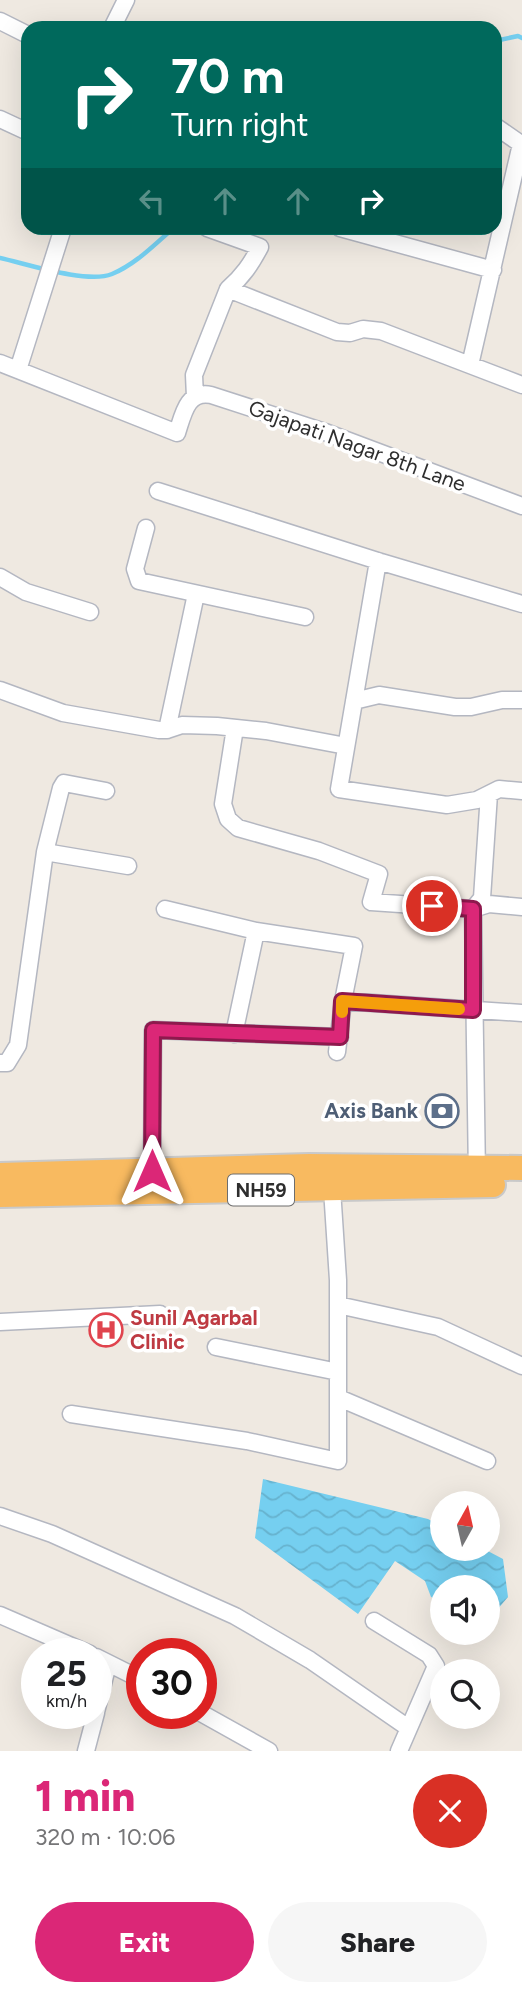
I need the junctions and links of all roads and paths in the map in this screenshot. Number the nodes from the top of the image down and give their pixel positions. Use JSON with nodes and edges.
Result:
{"nodes":[{"id":1,"x":126,"y":0,"type":"edge"},
{"id":2,"x":0,"y":20,"type":"edge"},
{"id":3,"x":116,"y":21,"type":"edge"},
{"id":4,"x":21,"y":31,"type":"edge"},
{"id":5,"x":0,"y":119,"type":"edge"},
{"id":6,"x":21,"y":129,"type":"edge"},
{"id":7,"x":502,"y":131,"type":"edge"},
{"id":8,"x":516,"y":197,"type":"edge"},
{"id":9,"x":60,"y":235,"type":"edge"},
{"id":10,"x":227,"y":235,"type":"edge"},
{"id":11,"x":366,"y":235,"type":"edge"},
{"id":12,"x":493,"y":270,"type":"junction"},
{"id":13,"x":228,"y":289,"type":"junction"},
{"id":14,"x":0,"y":363,"type":"edge"},
{"id":15,"x":470,"y":365,"type":"junction"},
{"id":16,"x":18,"y":370,"type":"junction"},
{"id":17,"x":522,"y":385,"type":"edge"},
{"id":18,"x":193,"y":397,"type":"junction"},
{"id":19,"x":158,"y":491,"type":"dead end"},
{"id":20,"x":522,"y":506,"type":"edge"},
{"id":21,"x":146,"y":528,"type":"dead end"},
{"id":22,"x":378,"y":561,"type":"junction"},
{"id":23,"x":0,"y":577,"type":"edge"},
{"id":24,"x":196,"y":594,"type":"junction"},
{"id":25,"x":522,"y":604,"type":"edge"},
{"id":26,"x":90,"y":612,"type":"dead end"},
{"id":27,"x":305,"y":617,"type":"dead end"},
{"id":28,"x":0,"y":690,"type":"edge"},
{"id":29,"x":522,"y":700,"type":"edge"},
{"id":30,"x":354,"y":701,"type":"junction"},
{"id":31,"x":235,"y":728,"type":"junction"},
{"id":32,"x":167,"y":730,"type":"junction"},
{"id":33,"x":346,"y":746,"type":"junction"},
{"id":34,"x":522,"y":790,"type":"edge"},
{"id":35,"x":106,"y":791,"type":"dead end"},
{"id":36,"x":489,"y":794,"type":"junction"},
{"id":37,"x":45,"y":852,"type":"junction"},
{"id":38,"x":128,"y":866,"type":"dead end"},
{"id":39,"x":522,"y":907,"type":"edge"},
{"id":40,"x":165,"y":909,"type":"dead end"},
{"id":41,"x":473,"y":909,"type":"junction"},
{"id":42,"x":256,"y":931,"type":"junction"},
{"id":43,"x":342,"y":1001,"type":"junction"},
{"id":44,"x":473,"y":1010,"type":"junction"},
{"id":45,"x":522,"y":1013,"type":"edge"},
{"id":46,"x":234,"y":1034,"type":"junction"},
{"id":47,"x":0,"y":1065,"type":"edge"},
{"id":48,"x":522,"y":1168,"type":"edge"},
{"id":49,"x":152,"y":1171,"type":"junction"},
{"id":50,"x":0,"y":1175,"type":"edge"},
{"id":51,"x":477,"y":1177,"type":"junction"},
{"id":52,"x":522,"y":1184,"type":"edge"},
{"id":53,"x":332,"y":1189,"type":"junction"},
{"id":54,"x":0,"y":1195,"type":"edge"},
{"id":55,"x":338,"y":1305,"type":"junction"},
{"id":56,"x":160,"y":1314,"type":"dead end"},
{"id":57,"x":0,"y":1322,"type":"edge"},
{"id":58,"x":216,"y":1347,"type":"dead end"},
{"id":59,"x":522,"y":1366,"type":"edge"},
{"id":60,"x":338,"y":1372,"type":"junction"},
{"id":61,"x":340,"y":1398,"type":"junction"},
{"id":62,"x":71,"y":1414,"type":"dead end"},
{"id":63,"x":486,"y":1461,"type":"dead end"},
{"id":64,"x":0,"y":1516,"type":"edge"},
{"id":65,"x":0,"y":1615,"type":"edge"},
{"id":66,"x":374,"y":1621,"type":"dead end"},
{"id":67,"x":53,"y":1638,"type":"edge"},
{"id":68,"x":217,"y":1722,"type":"edge"},
{"id":69,"x":408,"y":1727,"type":"junction"},
{"id":70,"x":92,"y":1729,"type":"edge"},
{"id":71,"x":86,"y":1751,"type":"edge"},
{"id":72,"x":269,"y":1751,"type":"edge"},
{"id":73,"x":399,"y":1751,"type":"edge"}],
"edges":[{"from":1,"to":3,"type":"street"},
{"from":2,"to":4,"type":"street"},
{"from":5,"to":6,"type":"street"},
{"from":7,"to":8,"type":"street"},
{"from":8,"to":12,"type":"street"},
{"from":9,"to":16,"type":"street"},
{"from":10,"to":13,"type":"street"},
{"from":11,"to":12,"type":"street"},
{"from":12,"to":15,"type":"street"},
{"from":13,"to":15,"type":"street"},
{"from":13,"to":18,"type":"street"},
{"from":14,"to":16,"type":"street"},
{"from":15,"to":17,"type":"street"},
{"from":16,"to":18,"type":"street"},
{"from":18,"to":20,"type":"street","name":"Gajapati Nagar 8th Lane"},
{"from":19,"to":22,"type":"street"},
{"from":21,"to":24,"type":"street"},
{"from":22,"to":25,"type":"street"},
{"from":22,"to":30,"type":"street"},
{"from":23,"to":26,"type":"street"},
{"from":24,"to":27,"type":"street"},
{"from":24,"to":32,"type":"street"},
{"from":28,"to":32,"type":"street"},
{"from":29,"to":30,"type":"street"},
{"from":30,"to":33,"type":"street"},
{"from":31,"to":32,"type":"street"},
{"from":31,"to":33,"type":"street"},
{"from":31,"to":41,"type":"street"},
{"from":33,"to":36,"type":"street"},
{"from":34,"to":36,"type":"street"},
{"from":35,"to":37,"type":"street"},
{"from":36,"to":41,"type":"street"},
{"from":37,"to":38,"type":"street"},
{"from":37,"to":47,"type":"street"},
{"from":39,"to":41,"type":"street"},
{"from":40,"to":42,"type":"street"},
{"from":41,"to":44,"type":"street"},
{"from":42,"to":43,"type":"street"},
{"from":42,"to":46,"type":"street"},
{"from":43,"to":44,"type":"street"},
{"from":43,"to":46,"type":"street"},
{"from":44,"to":45,"type":"street"},
{"from":44,"to":51,"type":"street"},
{"from":46,"to":49,"type":"street"},
{"from":48,"to":51,"type":"highway"},
{"from":49,"to":50,"type":"highway"},
{"from":49,"to":51,"type":"highway"},
{"from":51,"to":52,"type":"highway","number":"NH59"},
{"from":51,"to":53,"type":"highway","number":"NH59"},
{"from":53,"to":54,"type":"highway","number":"NH59"},
{"from":53,"to":55,"type":"street"},
{"from":55,"to":59,"type":"street"},
{"from":55,"to":60,"type":"street"},
{"from":56,"to":57,"type":"street"},
{"from":58,"to":60,"type":"street"},
{"from":60,"to":61,"type":"street"},
{"from":61,"to":62,"type":"street"},
{"from":61,"to":63,"type":"street"},
{"from":64,"to":69,"type":"street"},
{"from":65,"to":67,"type":"street"},
{"from":66,"to":69,"type":"street"},
{"from":68,"to":72,"type":"street"},
{"from":69,"to":73,"type":"street"},
{"from":70,"to":71,"type":"street"}]}
